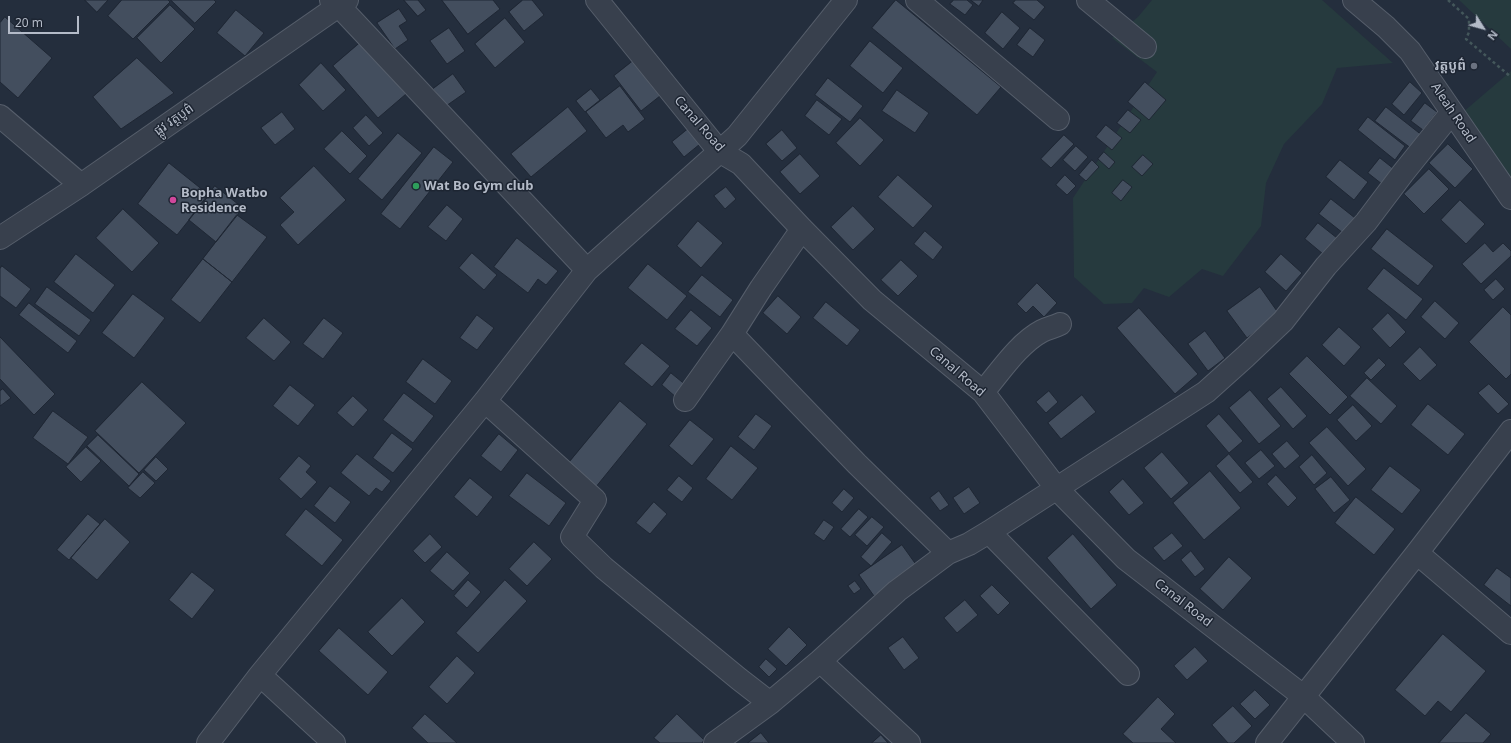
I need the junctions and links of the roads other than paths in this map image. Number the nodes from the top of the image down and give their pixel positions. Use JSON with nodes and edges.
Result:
{"nodes":[{"id":1,"x":597,"y":0,"type":"edge"},
{"id":2,"x":846,"y":0,"type":"edge"},
{"id":3,"x":917,"y":0,"type":"edge"},
{"id":4,"x":1088,"y":0,"type":"edge"},
{"id":5,"x":1354,"y":0,"type":"edge"},
{"id":6,"x":339,"y":2,"type":"edge"},
{"id":7,"x":1145,"y":47,"type":"dead end"},
{"id":8,"x":1452,"y":112,"type":"junction"},
{"id":9,"x":0,"y":116,"type":"edge"},
{"id":10,"x":1058,"y":120,"type":"dead end"},
{"id":11,"x":719,"y":151,"type":"junction"},
{"id":12,"x":81,"y":184,"type":"junction"},
{"id":13,"x":1511,"y":198,"type":"edge"},
{"id":14,"x":802,"y":230,"type":"junction"},
{"id":15,"x":0,"y":238,"type":"edge"},
{"id":16,"x":587,"y":270,"type":"junction"},
{"id":17,"x":1060,"y":324,"type":"dead end"},
{"id":18,"x":732,"y":334,"type":"junction"},
{"id":19,"x":983,"y":392,"type":"junction"},
{"id":20,"x":685,"y":400,"type":"dead end"},
{"id":21,"x":484,"y":401,"type":"junction"},
{"id":22,"x":1511,"y":431,"type":"edge"},
{"id":23,"x":1058,"y":488,"type":"junction"},
{"id":24,"x":989,"y":532,"type":"junction"},
{"id":25,"x":948,"y":553,"type":"junction"},
{"id":26,"x":1417,"y":553,"type":"junction"},
{"id":27,"x":1511,"y":633,"type":"edge"},
{"id":28,"x":820,"y":661,"type":"junction"},
{"id":29,"x":1128,"y":674,"type":"dead end"},
{"id":30,"x":260,"y":675,"type":"junction"},
{"id":31,"x":1303,"y":696,"type":"junction"},
{"id":32,"x":770,"y":703,"type":"junction"},
{"id":33,"x":208,"y":743,"type":"edge"},
{"id":34,"x":334,"y":743,"type":"edge"},
{"id":35,"x":715,"y":743,"type":"edge"},
{"id":36,"x":909,"y":743,"type":"edge"},
{"id":37,"x":1267,"y":743,"type":"edge"},
{"id":38,"x":1353,"y":743,"type":"edge"}],
"edges":[{"from":1,"to":11,"type":"street","name":"Canal Road"},
{"from":2,"to":11,"type":"street"},
{"from":3,"to":10,"type":"street"},
{"from":4,"to":7,"type":"street"},
{"from":5,"to":8,"type":"street","name":"Aleah Road"},
{"from":6,"to":12,"type":"street","name":"ផ្លូវ វត្តបូព៌"},
{"from":6,"to":16,"type":"street"},
{"from":8,"to":13,"type":"street","name":"Aleah Road"},
{"from":8,"to":23,"type":"street"},
{"from":9,"to":12,"type":"street"},
{"from":11,"to":14,"type":"street","name":"Canal Road"},
{"from":11,"to":16,"type":"street"},
{"from":12,"to":15,"type":"street","name":"ផ្លូវ វត្តបូព៌"},
{"from":14,"to":18,"type":"street"},
{"from":14,"to":19,"type":"street","name":"Canal Road"},
{"from":16,"to":21,"type":"street"},
{"from":17,"to":19,"type":"street"},
{"from":18,"to":20,"type":"street"},
{"from":18,"to":25,"type":"street"},
{"from":19,"to":23,"type":"street","name":"Canal Road"},
{"from":21,"to":30,"type":"street"},
{"from":21,"to":32,"type":"street"},
{"from":22,"to":26,"type":"street"},
{"from":23,"to":24,"type":"street"},
{"from":23,"to":31,"type":"street","name":"Canal Road"},
{"from":24,"to":25,"type":"street"},
{"from":24,"to":29,"type":"street"},
{"from":25,"to":28,"type":"street"},
{"from":26,"to":27,"type":"street"},
{"from":26,"to":31,"type":"street"},
{"from":28,"to":32,"type":"street"},
{"from":28,"to":36,"type":"street"},
{"from":30,"to":33,"type":"street"},
{"from":30,"to":34,"type":"street"},
{"from":31,"to":37,"type":"street"},
{"from":31,"to":38,"type":"street","name":"Canal Road"},
{"from":32,"to":35,"type":"street"}]}
